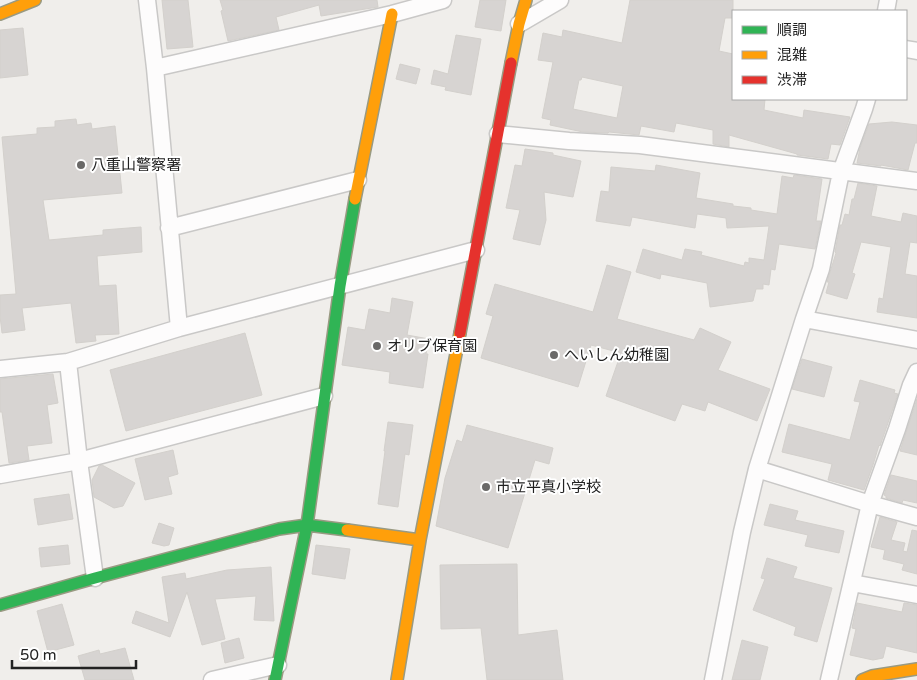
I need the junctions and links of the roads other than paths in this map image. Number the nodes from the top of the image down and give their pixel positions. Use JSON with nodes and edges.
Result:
{"nodes":[{"id":1,"x":35,"y":0,"type":"edge"},
{"id":2,"x":147,"y":0,"type":"edge"},
{"id":3,"x":443,"y":0,"type":"edge"},
{"id":4,"x":526,"y":0,"type":"edge"},
{"id":5,"x":560,"y":0,"type":"edge"},
{"id":6,"x":0,"y":14,"type":"edge"},
{"id":7,"x":392,"y":14,"type":"junction"},
{"id":8,"x":520,"y":24,"type":"junction"},
{"id":9,"x":155,"y":68,"type":"junction"},
{"id":10,"x":866,"y":100,"type":"edge"},
{"id":11,"x":498,"y":134,"type":"junction"},
{"id":12,"x":841,"y":172,"type":"junction"},
{"id":13,"x":358,"y":180,"type":"junction"},
{"id":14,"x":917,"y":182,"type":"edge"},
{"id":15,"x":169,"y":228,"type":"junction"},
{"id":16,"x":476,"y":250,"type":"junction"},
{"id":17,"x":340,"y":286,"type":"junction"},
{"id":18,"x":804,"y":319,"type":"junction"},
{"id":19,"x":179,"y":328,"type":"junction"},
{"id":20,"x":917,"y":340,"type":"edge"},
{"id":21,"x":68,"y":362,"type":"junction"},
{"id":22,"x":0,"y":369,"type":"edge"},
{"id":23,"x":917,"y":372,"type":"edge"},
{"id":24,"x":324,"y":396,"type":"junction"},
{"id":25,"x":79,"y":461,"type":"junction"},
{"id":26,"x":757,"y":469,"type":"junction"},
{"id":27,"x":0,"y":475,"type":"edge"},
{"id":28,"x":870,"y":504,"type":"junction"},
{"id":29,"x":917,"y":517,"type":"edge"},
{"id":30,"x":307,"y":525,"type":"junction"},
{"id":31,"x":420,"y":540,"type":"junction"},
{"id":32,"x":95,"y":578,"type":"junction"},
{"id":33,"x":852,"y":583,"type":"junction"},
{"id":34,"x":917,"y":595,"type":"edge"},
{"id":35,"x":0,"y":605,"type":"edge"},
{"id":36,"x":917,"y":668,"type":"edge"},
{"id":37,"x":277,"y":673,"type":"edge"},
{"id":38,"x":212,"y":680,"type":"edge"},
{"id":39,"x":397,"y":680,"type":"edge"},
{"id":40,"x":713,"y":680,"type":"edge"},
{"id":41,"x":828,"y":680,"type":"edge"},
{"id":42,"x":862,"y":680,"type":"edge"}],
"edges":[{"from":1,"to":6,"type":"main road"},
{"from":2,"to":9,"type":"street"},
{"from":3,"to":7,"type":"street"},
{"from":4,"to":8,"type":"main road"},
{"from":5,"to":8,"type":"street"},
{"from":7,"to":9,"type":"street"},
{"from":7,"to":13,"type":"main road"},
{"from":8,"to":11,"type":"main road"},
{"from":9,"to":15,"type":"street"},
{"from":10,"to":12,"type":"street"},
{"from":11,"to":12,"type":"street"},
{"from":11,"to":16,"type":"main road"},
{"from":12,"to":14,"type":"street"},
{"from":12,"to":18,"type":"street"},
{"from":13,"to":15,"type":"street"},
{"from":13,"to":17,"type":"main road"},
{"from":15,"to":19,"type":"street"},
{"from":16,"to":17,"type":"street"},
{"from":16,"to":31,"type":"main road"},
{"from":17,"to":19,"type":"street"},
{"from":17,"to":24,"type":"main road"},
{"from":18,"to":20,"type":"street"},
{"from":18,"to":26,"type":"street"},
{"from":19,"to":21,"type":"street"},
{"from":21,"to":22,"type":"street"},
{"from":21,"to":25,"type":"street"},
{"from":23,"to":28,"type":"street"},
{"from":24,"to":25,"type":"street"},
{"from":24,"to":30,"type":"main road"},
{"from":25,"to":27,"type":"street"},
{"from":25,"to":32,"type":"street"},
{"from":26,"to":28,"type":"street"},
{"from":26,"to":40,"type":"street"},
{"from":28,"to":29,"type":"street"},
{"from":28,"to":33,"type":"street"},
{"from":30,"to":31,"type":"main road"},
{"from":30,"to":32,"type":"main road"},
{"from":30,"to":37,"type":"main road"},
{"from":31,"to":39,"type":"main road"},
{"from":32,"to":35,"type":"main road"},
{"from":33,"to":34,"type":"street"},
{"from":33,"to":41,"type":"street"},
{"from":36,"to":42,"type":"main road"},
{"from":37,"to":38,"type":"street"}]}
